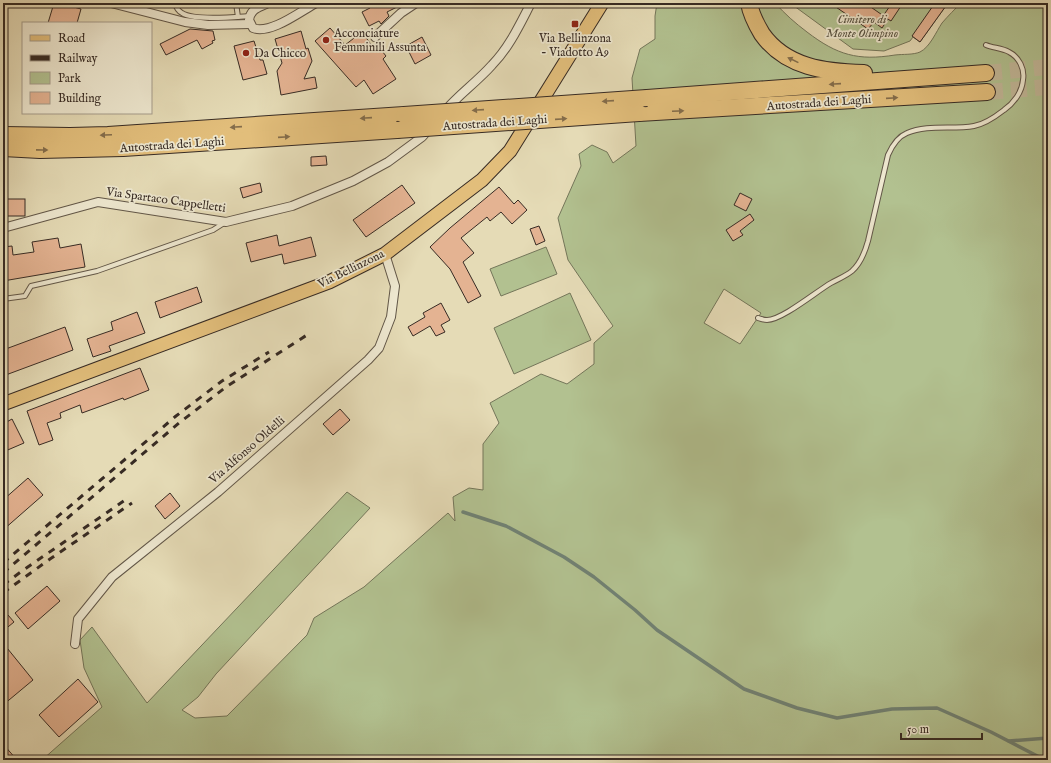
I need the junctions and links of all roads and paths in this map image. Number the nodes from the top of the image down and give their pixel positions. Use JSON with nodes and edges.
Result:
{"nodes":[{"id":1,"x":111,"y":3,"type":"edge"},
{"id":2,"x":175,"y":3,"type":"edge"},
{"id":3,"x":236,"y":3,"type":"edge"},
{"id":4,"x":268,"y":3,"type":"edge"},
{"id":5,"x":316,"y":3,"type":"edge"},
{"id":6,"x":416,"y":3,"type":"edge"},
{"id":7,"x":531,"y":3,"type":"edge"},
{"id":8,"x":602,"y":3,"type":"edge"},
{"id":9,"x":749,"y":3,"type":"edge"},
{"id":10,"x":238,"y":17,"type":"junction"},
{"id":11,"x":250,"y":20,"type":"junction"},
{"id":12,"x":375,"y":37,"type":"dead end"},
{"id":13,"x":986,"y":45,"type":"dead end"},
{"id":14,"x":986,"y":72,"type":"tunnel mouth"},
{"id":15,"x":970,"y":74,"type":"junction"},
{"id":16,"x":987,"y":92,"type":"tunnel mouth"},
{"id":17,"x":3,"y":135,"type":"edge"},
{"id":18,"x":3,"y":148,"type":"edge"},
{"id":19,"x":226,"y":222,"type":"junction"},
{"id":20,"x":3,"y":228,"type":"edge"},
{"id":21,"x":385,"y":254,"type":"junction"},
{"id":22,"x":3,"y":299,"type":"edge"},
{"id":23,"x":758,"y":318,"type":"dead end"},
{"id":24,"x":3,"y":404,"type":"edge"},
{"id":25,"x":75,"y":644,"type":"dead end"}],
"edges":[{"from":1,"to":11,"type":"street"},
{"from":2,"to":10,"type":"lane"},
{"from":3,"to":10,"type":"lane"},
{"from":4,"to":11,"type":"street"},
{"from":5,"to":11,"type":"street"},
{"from":6,"to":12,"type":"street"},
{"from":7,"to":19,"type":"street","name":"Via Spartaco Cappelletti"},
{"from":8,"to":21,"type":"main road","name":"Via Bellinzona"},
{"from":15,"to":9,"type":"highway","one_way":true},
{"from":10,"to":11,"type":"lane"},
{"from":13,"to":23,"type":"lane"},
{"from":14,"to":15,"type":"highway","name":"Autostrada dei Laghi"},
{"from":15,"to":17,"type":"highway","name":"Autostrada dei Laghi","one_way":true,"bridge":true},
{"from":18,"to":16,"type":"highway","name":"Autostrada dei Laghi","one_way":true,"bridge":true},
{"from":19,"to":20,"type":"street","name":"Via Spartaco Cappelletti"},
{"from":19,"to":22,"type":"lane"},
{"from":21,"to":24,"type":"main road","name":"Via Bellinzona"},
{"from":21,"to":25,"type":"street","name":"Via Alfonso Oldelli"}]}
